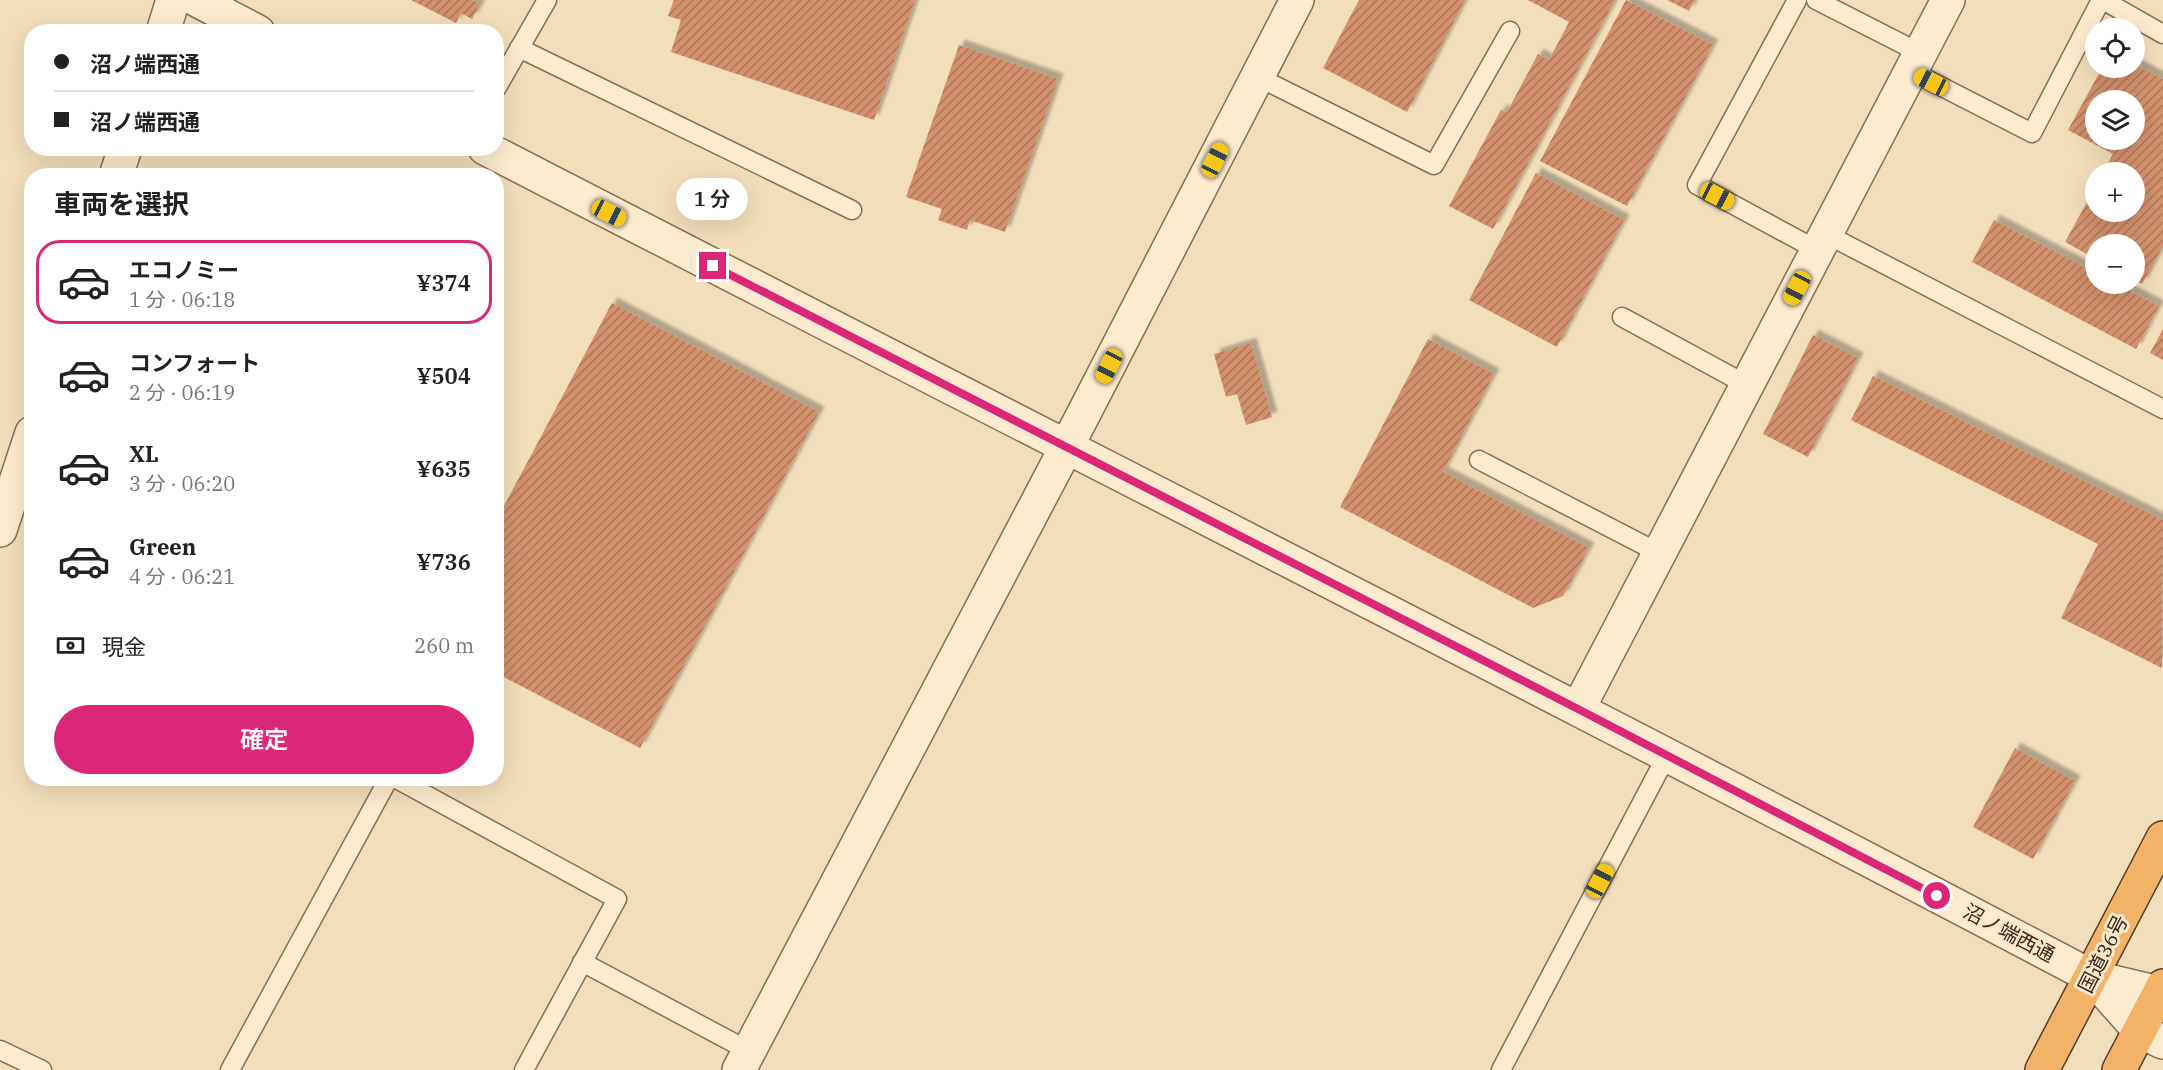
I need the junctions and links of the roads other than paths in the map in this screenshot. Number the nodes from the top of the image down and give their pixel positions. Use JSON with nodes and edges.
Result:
{"nodes":[{"id":1,"x":173,"y":0,"type":"edge"},
{"id":2,"x":197,"y":0,"type":"edge"},
{"id":3,"x":547,"y":0,"type":"edge"},
{"id":4,"x":1298,"y":0,"type":"edge"},
{"id":5,"x":1797,"y":0,"type":"edge"},
{"id":6,"x":1816,"y":0,"type":"edge"},
{"id":7,"x":1948,"y":0,"type":"edge"},
{"id":8,"x":2102,"y":0,"type":"edge"},
{"id":9,"x":166,"y":24,"type":"edge"},
{"id":10,"x":243,"y":24,"type":"edge"},
{"id":11,"x":1510,"y":31,"type":"dead end"},
{"id":12,"x":2163,"y":34,"type":"edge"},
{"id":13,"x":519,"y":48,"type":"junction"},
{"id":14,"x":1915,"y":62,"type":"junction"},
{"id":15,"x":504,"y":75,"type":"edge"},
{"id":16,"x":1258,"y":77,"type":"junction"},
{"id":17,"x":500,"y":156,"type":"edge"},
{"id":18,"x":852,"y":210,"type":"dead end"},
{"id":19,"x":1822,"y":242,"type":"junction"},
{"id":20,"x":1622,"y":317,"type":"dead end"},
{"id":21,"x":1747,"y":385,"type":"junction"},
{"id":22,"x":2163,"y":409,"type":"edge"},
{"id":23,"x":1066,"y":448,"type":"junction"},
{"id":24,"x":24,"y":457,"type":"edge"},
{"id":25,"x":1479,"y":460,"type":"dead end"},
{"id":26,"x":0,"y":530,"type":"edge"},
{"id":27,"x":1659,"y":553,"type":"junction"},
{"id":28,"x":1578,"y":709,"type":"junction"},
{"id":29,"x":1667,"y":755,"type":"junction"},
{"id":30,"x":385,"y":786,"type":"edge"},
{"id":31,"x":410,"y":786,"type":"edge"},
{"id":32,"x":2163,"y":838,"type":"edge"},
{"id":33,"x":582,"y":962,"type":"junction"},
{"id":34,"x":2092,"y":977,"type":"junction"},
{"id":35,"x":2162,"y":991,"type":"edge"},
{"id":36,"x":2152,"y":1037,"type":"edge"},
{"id":37,"x":0,"y":1050,"type":"edge"},
{"id":38,"x":744,"y":1061,"type":"edge"},
{"id":39,"x":42,"y":1070,"type":"edge"},
{"id":40,"x":230,"y":1070,"type":"edge"},
{"id":41,"x":524,"y":1070,"type":"edge"},
{"id":42,"x":1501,"y":1070,"type":"edge"},
{"id":43,"x":2042,"y":1070,"type":"edge"},
{"id":44,"x":2119,"y":1070,"type":"edge"}],
"edges":[{"from":1,"to":9,"type":"street"},
{"from":2,"to":10,"type":"street"},
{"from":3,"to":13,"type":"lane"},
{"from":4,"to":16,"type":"street"},
{"from":5,"to":19,"type":"lane"},
{"from":6,"to":14,"type":"lane"},
{"from":7,"to":14,"type":"street"},
{"from":8,"to":12,"type":"lane"},
{"from":8,"to":14,"type":"lane"},
{"from":11,"to":16,"type":"lane"},
{"from":13,"to":15,"type":"lane"},
{"from":13,"to":18,"type":"lane"},
{"from":14,"to":19,"type":"street"},
{"from":16,"to":23,"type":"street"},
{"from":17,"to":23,"type":"street","name":"沼ノ端西通"},
{"from":19,"to":21,"type":"street"},
{"from":19,"to":22,"type":"lane"},
{"from":20,"to":21,"type":"lane"},
{"from":21,"to":27,"type":"street"},
{"from":23,"to":28,"type":"street","name":"沼ノ端西通"},
{"from":23,"to":38,"type":"street"},
{"from":24,"to":26,"type":"street"},
{"from":25,"to":27,"type":"lane"},
{"from":27,"to":28,"type":"street"},
{"from":28,"to":29,"type":"street","name":"沼ノ端西通"},
{"from":29,"to":34,"type":"street","name":"沼ノ端西通"},
{"from":29,"to":42,"type":"lane"},
{"from":30,"to":40,"type":"lane"},
{"from":31,"to":33,"type":"lane"},
{"from":32,"to":34,"type":"highway","name":"国道36号"},
{"from":33,"to":38,"type":"lane"},
{"from":33,"to":41,"type":"lane"},
{"from":34,"to":35,"type":"street","name":"沼ノ端西通"},
{"from":34,"to":36,"type":"street","name":"沼ノ端西通"},
{"from":34,"to":43,"type":"highway","name":"国道36号"},
{"from":35,"to":36,"type":"highway"},
{"from":36,"to":44,"type":"highway"},
{"from":37,"to":39,"type":"lane"}]}
